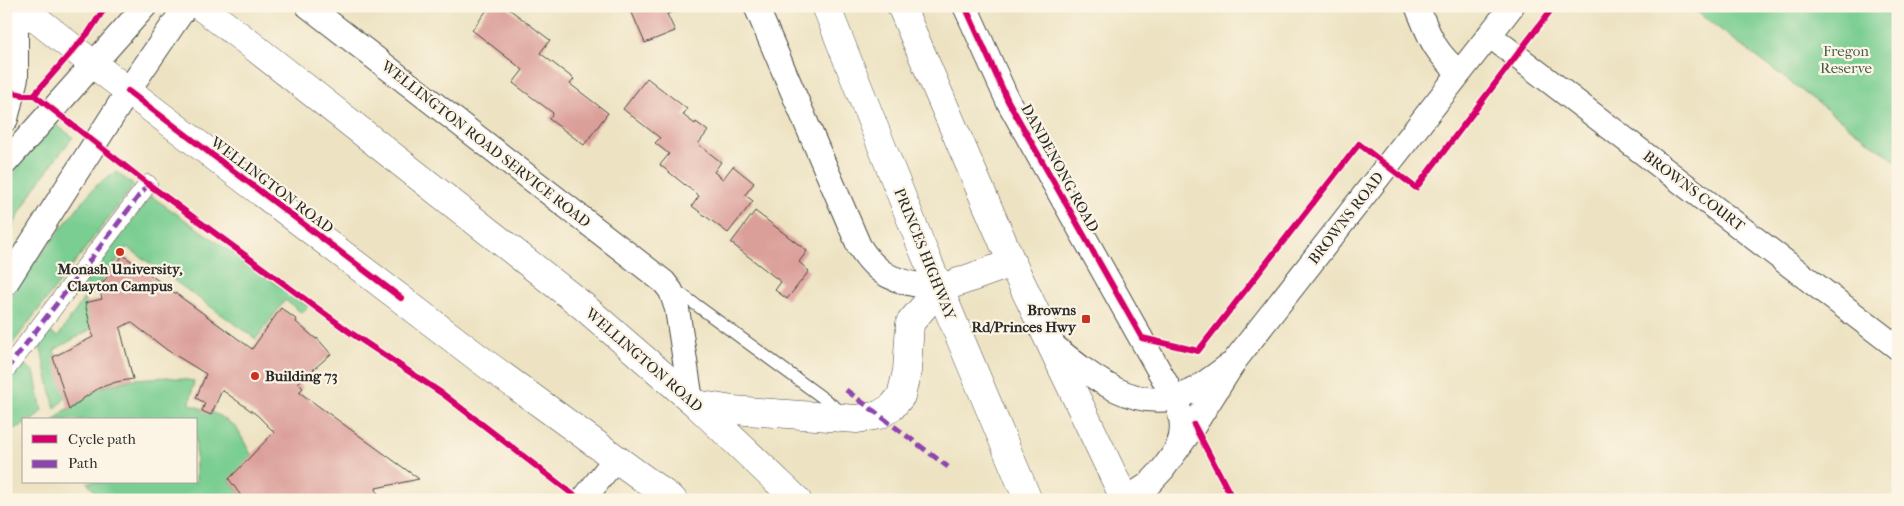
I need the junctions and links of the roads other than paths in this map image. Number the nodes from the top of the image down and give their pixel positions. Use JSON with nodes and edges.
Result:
{"nodes":[{"id":1,"x":16,"y":6,"type":"edge"},
{"id":2,"x":20,"y":6,"type":"edge"},
{"id":3,"x":145,"y":6,"type":"edge"},
{"id":4,"x":186,"y":6,"type":"edge"},
{"id":5,"x":200,"y":6,"type":"edge"},
{"id":6,"x":308,"y":6,"type":"edge"},
{"id":7,"x":756,"y":6,"type":"edge"},
{"id":8,"x":826,"y":6,"type":"edge"},
{"id":9,"x":901,"y":6,"type":"edge"},
{"id":10,"x":965,"y":6,"type":"edge"},
{"id":11,"x":1416,"y":6,"type":"edge"},
{"id":12,"x":1512,"y":6,"type":"edge"},
{"id":13,"x":1489,"y":35,"type":"junction"},
{"id":14,"x":93,"y":64,"type":"junction"},
{"id":15,"x":1459,"y":72,"type":"junction"},
{"id":16,"x":128,"y":91,"type":"junction"},
{"id":17,"x":6,"y":119,"type":"edge"},
{"id":18,"x":6,"y":162,"type":"edge"},
{"id":19,"x":148,"y":184,"type":"dead end"},
{"id":20,"x":1012,"y":263,"type":"junction"},
{"id":21,"x":664,"y":282,"type":"junction"},
{"id":22,"x":6,"y":283,"type":"edge"},
{"id":23,"x":939,"y":289,"type":"junction"},
{"id":24,"x":1050,"y":343,"type":"junction"},
{"id":25,"x":1898,"y":348,"type":"edge"},
{"id":26,"x":1236,"y":359,"type":"junction"},
{"id":27,"x":6,"y":370,"type":"edge"},
{"id":28,"x":1174,"y":397,"type":"junction"},
{"id":29,"x":693,"y":402,"type":"junction"},
{"id":30,"x":850,"y":418,"type":"junction"},
{"id":31,"x":1176,"y":450,"type":"junction"},
{"id":32,"x":616,"y":458,"type":"junction"},
{"id":33,"x":583,"y":500,"type":"edge"},
{"id":34,"x":673,"y":500,"type":"edge"},
{"id":35,"x":797,"y":500,"type":"edge"},
{"id":36,"x":1028,"y":500,"type":"edge"},
{"id":37,"x":1125,"y":500,"type":"edge"}],
"edges":[{"from":1,"to":17,"type":"street"},
{"from":2,"to":14,"type":"highway","name":"WELLINGTON ROAD"},
{"from":3,"to":14,"type":"street"},
{"from":4,"to":16,"type":"street"},
{"from":5,"to":29,"type":"highway","name":"WELLINGTON ROAD"},
{"from":6,"to":21,"type":"street","name":"WELLINGTON ROAD SERVICE ROAD"},
{"from":7,"to":23,"type":"street"},
{"from":8,"to":23,"type":"highway","name":"PRINCES HIGHWAY"},
{"from":9,"to":20,"type":"highway"},
{"from":10,"to":28,"type":"street","name":"DANDENONG ROAD"},
{"from":11,"to":15,"type":"street"},
{"from":12,"to":13,"type":"street","name":"BROWNS ROAD"},
{"from":13,"to":15,"type":"street","name":"BROWNS ROAD"},
{"from":13,"to":25,"type":"street","name":"BROWNS COURT"},
{"from":14,"to":16,"type":"highway","name":"WELLINGTON ROAD"},
{"from":14,"to":18,"type":"street"},
{"from":15,"to":26,"type":"street","name":"BROWNS ROAD"},
{"from":16,"to":22,"type":"street"},
{"from":16,"to":32,"type":"highway","name":"WELLINGTON ROAD"},
{"from":19,"to":27,"type":"street"},
{"from":20,"to":23,"type":"highway"},
{"from":20,"to":24,"type":"highway"},
{"from":21,"to":29,"type":"street","name":"WELLINGTON ROAD SERVICE ROAD"},
{"from":21,"to":30,"type":"lane","name":"WELLINGTON ROAD SERVICE ROAD"},
{"from":23,"to":30,"type":"highway"},
{"from":23,"to":36,"type":"highway","name":"PRINCES HIGHWAY"},
{"from":24,"to":28,"type":"street","name":"BROWNS ROAD"},
{"from":24,"to":37,"type":"highway"},
{"from":26,"to":28,"type":"street","name":"BROWNS ROAD"},
{"from":26,"to":31,"type":"street","name":"BROWNS ROAD"},
{"from":28,"to":31,"type":"street","name":"DANDENONG ROAD"},
{"from":29,"to":30,"type":"highway"},
{"from":29,"to":35,"type":"highway","name":"WELLINGTON ROAD"},
{"from":31,"to":37,"type":"street","name":"BROWNS ROAD"},
{"from":32,"to":33,"type":"street"},
{"from":32,"to":34,"type":"highway","name":"WELLINGTON ROAD"}]}
